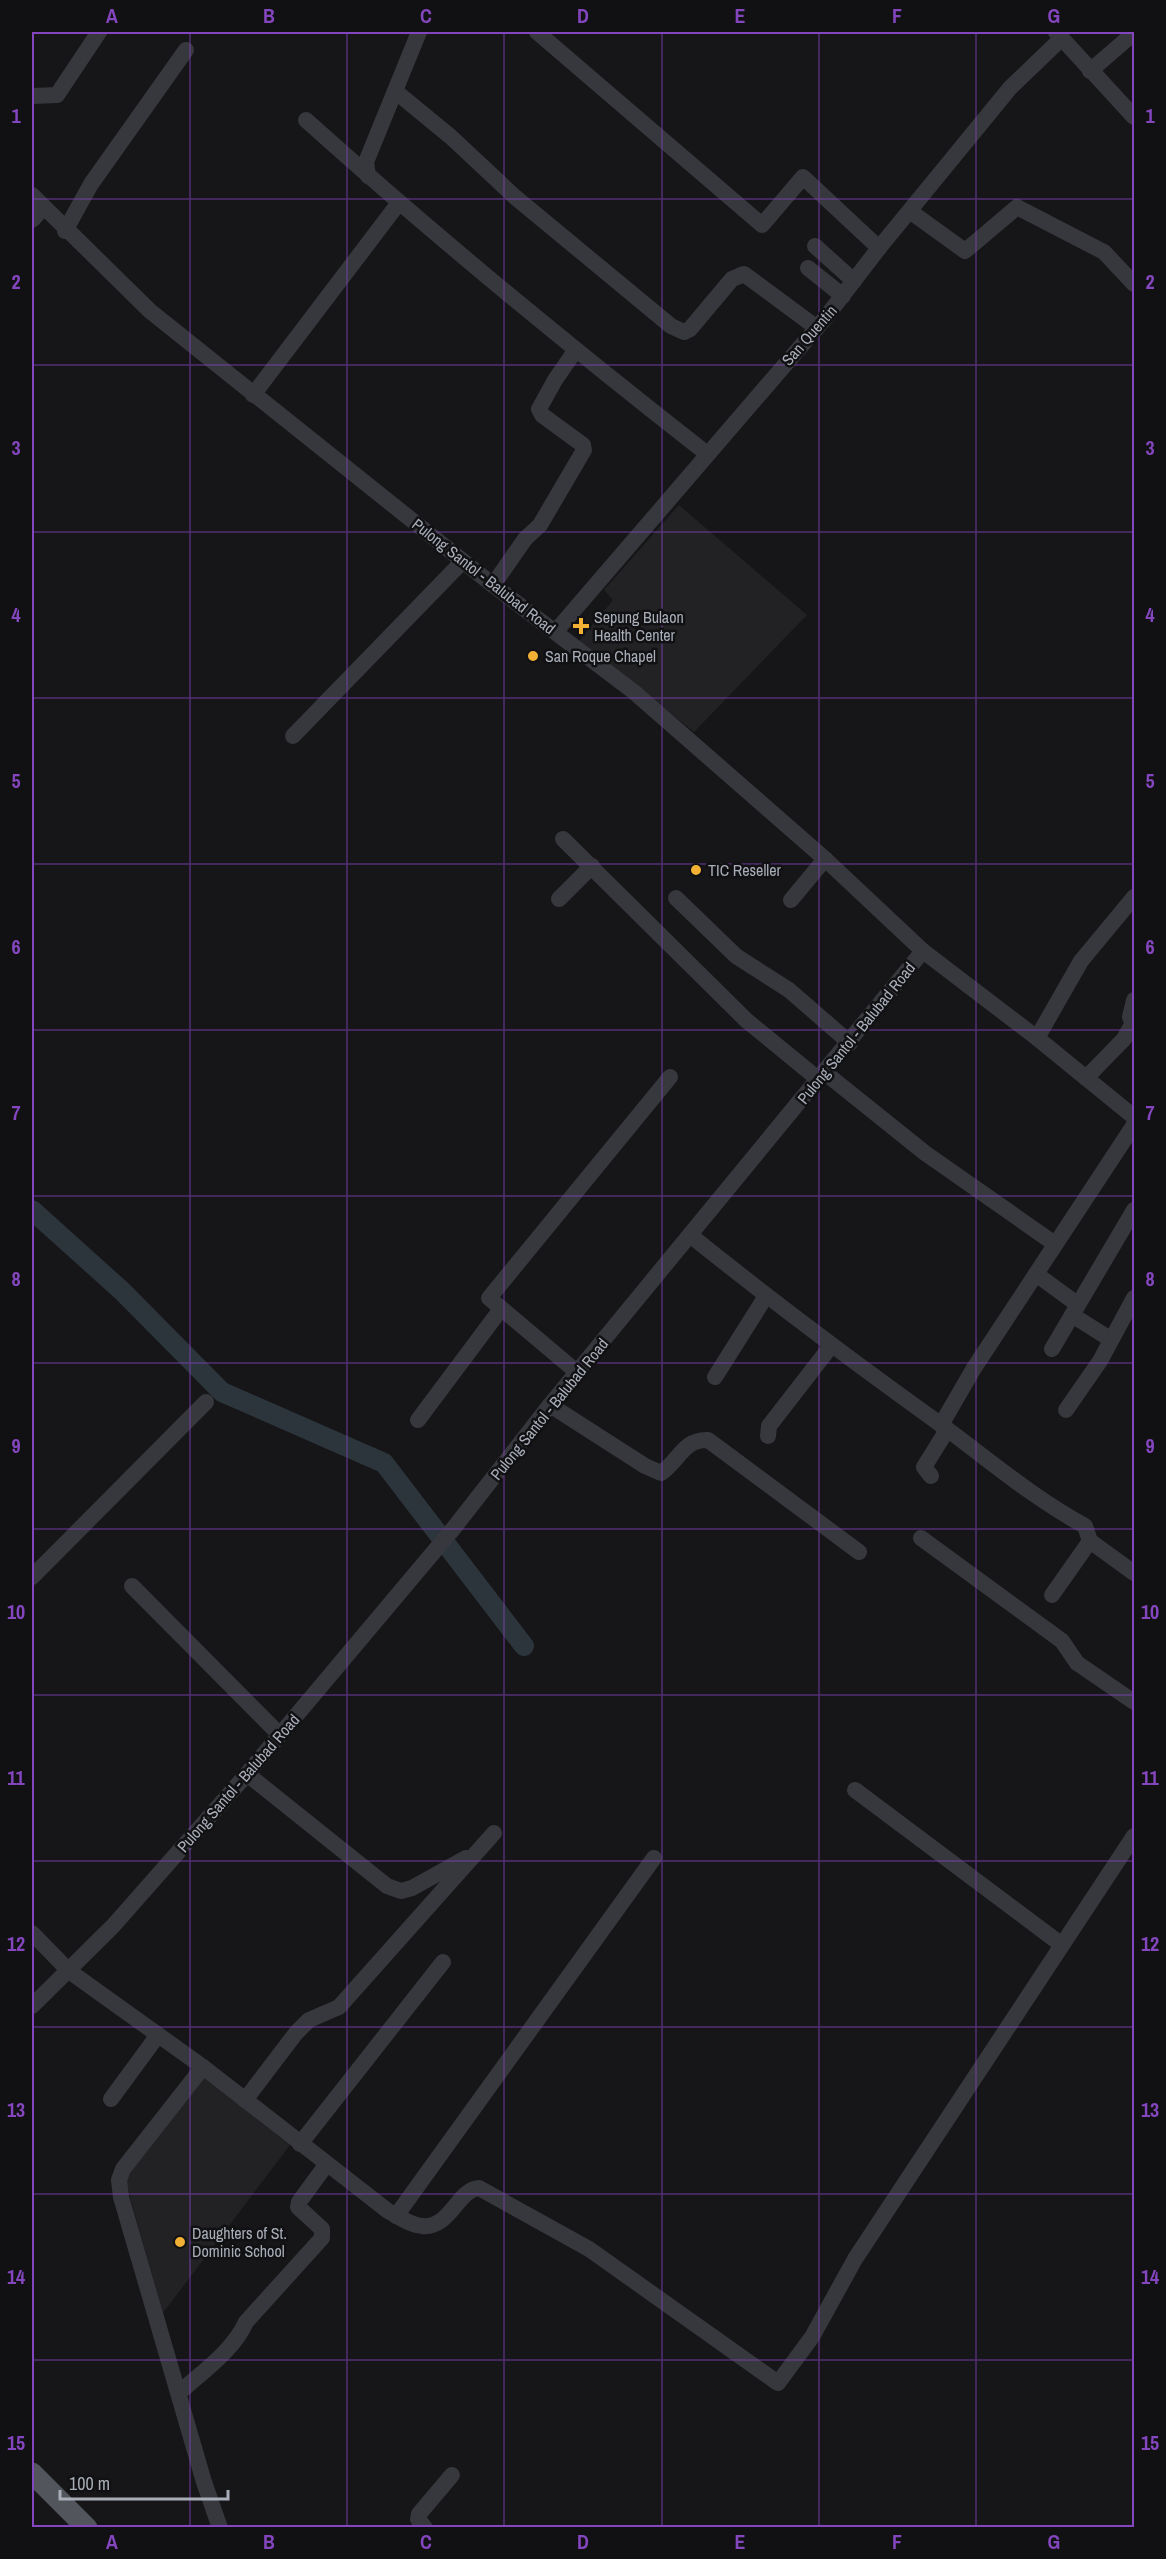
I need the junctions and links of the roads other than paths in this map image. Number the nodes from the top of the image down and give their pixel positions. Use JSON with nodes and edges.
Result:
{"nodes":[{"id":1,"x":99,"y":32,"type":"edge"},
{"id":2,"x":419,"y":32,"type":"edge"},
{"id":3,"x":537,"y":32,"type":"edge"},
{"id":4,"x":1134,"y":33,"type":"edge"},
{"id":5,"x":1059,"y":35,"type":"edge"},
{"id":6,"x":186,"y":50,"type":"dead end"},
{"id":7,"x":1090,"y":71,"type":"junction"},
{"id":8,"x":395,"y":91,"type":"junction"},
{"id":9,"x":32,"y":96,"type":"edge"},
{"id":10,"x":1134,"y":117,"type":"edge"},
{"id":11,"x":306,"y":120,"type":"dead end"},
{"id":12,"x":368,"y":176,"type":"junction"},
{"id":13,"x":32,"y":195,"type":"edge"},
{"id":14,"x":398,"y":204,"type":"junction"},
{"id":15,"x":911,"y":212,"type":"junction"},
{"id":16,"x":37,"y":214,"type":"edge"},
{"id":17,"x":65,"y":231,"type":"junction"},
{"id":18,"x":815,"y":246,"type":"dead end"},
{"id":19,"x":879,"y":248,"type":"junction"},
{"id":20,"x":808,"y":268,"type":"dead end"},
{"id":21,"x":854,"y":281,"type":"junction"},
{"id":22,"x":1134,"y":284,"type":"edge"},
{"id":23,"x":843,"y":296,"type":"junction"},
{"id":24,"x":817,"y":328,"type":"junction"},
{"id":25,"x":575,"y":351,"type":"junction"},
{"id":26,"x":253,"y":395,"type":"junction"},
{"id":27,"x":706,"y":453,"type":"junction"},
{"id":28,"x":463,"y":561,"type":"junction"},
{"id":29,"x":493,"y":585,"type":"junction"},
{"id":30,"x":556,"y":631,"type":"junction"},
{"id":31,"x":292,"y":736,"type":"dead end"},
{"id":32,"x":563,"y":840,"type":"dead end"},
{"id":33,"x":825,"y":859,"type":"junction"},
{"id":34,"x":591,"y":866,"type":"junction"},
{"id":35,"x":1134,"y":897,"type":"edge"},
{"id":36,"x":676,"y":898,"type":"dead end"},
{"id":37,"x":559,"y":899,"type":"dead end"},
{"id":38,"x":791,"y":900,"type":"dead end"},
{"id":39,"x":923,"y":951,"type":"junction"},
{"id":40,"x":1134,"y":1000,"type":"edge"},
{"id":41,"x":1037,"y":1038,"type":"junction"},
{"id":42,"x":849,"y":1043,"type":"junction"},
{"id":43,"x":821,"y":1076,"type":"junction"},
{"id":44,"x":670,"y":1077,"type":"dead end"},
{"id":45,"x":1086,"y":1078,"type":"junction"},
{"id":46,"x":1134,"y":1117,"type":"edge"},
{"id":47,"x":1134,"y":1125,"type":"edge"},
{"id":48,"x":1134,"y":1210,"type":"edge"},
{"id":49,"x":690,"y":1234,"type":"junction"},
{"id":50,"x":1055,"y":1244,"type":"junction"},
{"id":51,"x":1036,"y":1275,"type":"junction"},
{"id":52,"x":766,"y":1296,"type":"junction"},
{"id":53,"x":1134,"y":1298,"type":"edge"},
{"id":54,"x":501,"y":1309,"type":"junction"},
{"id":55,"x":1075,"y":1310,"type":"junction"},
{"id":56,"x":1110,"y":1339,"type":"junction"},
{"id":57,"x":831,"y":1346,"type":"junction"},
{"id":58,"x":1052,"y":1349,"type":"dead end"},
{"id":59,"x":578,"y":1373,"type":"junction"},
{"id":60,"x":715,"y":1377,"type":"dead end"},
{"id":61,"x":206,"y":1402,"type":"dead end"},
{"id":62,"x":550,"y":1405,"type":"junction"},
{"id":63,"x":1066,"y":1410,"type":"dead end"},
{"id":64,"x":418,"y":1420,"type":"dead end"},
{"id":65,"x":944,"y":1428,"type":"junction"},
{"id":66,"x":768,"y":1436,"type":"dead end"},
{"id":67,"x":931,"y":1476,"type":"dead end"},
{"id":68,"x":921,"y":1538,"type":"dead end"},
{"id":69,"x":1090,"y":1541,"type":"junction"},
{"id":70,"x":860,"y":1552,"type":"dead end"},
{"id":71,"x":1134,"y":1573,"type":"edge"},
{"id":72,"x":32,"y":1577,"type":"edge"},
{"id":73,"x":132,"y":1586,"type":"dead end"},
{"id":74,"x":1052,"y":1595,"type":"dead end"},
{"id":75,"x":1134,"y":1702,"type":"edge"},
{"id":76,"x":280,"y":1735,"type":"junction"},
{"id":77,"x":247,"y":1774,"type":"junction"},
{"id":78,"x":855,"y":1790,"type":"dead end"},
{"id":79,"x":494,"y":1833,"type":"dead end"},
{"id":80,"x":1134,"y":1836,"type":"edge"},
{"id":81,"x":477,"y":1852,"type":"junction"},
{"id":82,"x":654,"y":1858,"type":"dead end"},
{"id":83,"x":32,"y":1933,"type":"edge"},
{"id":84,"x":1062,"y":1945,"type":"junction"},
{"id":85,"x":443,"y":1962,"type":"dead end"},
{"id":86,"x":69,"y":1971,"type":"junction"},
{"id":87,"x":32,"y":2006,"type":"edge"},
{"id":88,"x":158,"y":2035,"type":"junction"},
{"id":89,"x":203,"y":2067,"type":"junction"},
{"id":90,"x":111,"y":2099,"type":"dead end"},
{"id":91,"x":245,"y":2100,"type":"junction"},
{"id":92,"x":300,"y":2144,"type":"junction"},
{"id":93,"x":326,"y":2165,"type":"junction"},
{"id":94,"x":396,"y":2216,"type":"junction"},
{"id":95,"x":179,"y":2392,"type":"junction"},
{"id":96,"x":32,"y":2473,"type":"edge"},
{"id":97,"x":452,"y":2475,"type":"dead end"},
{"id":98,"x":87,"y":2528,"type":"edge"},
{"id":99,"x":220,"y":2528,"type":"edge"},
{"id":100,"x":425,"y":2528,"type":"edge"}],
"edges":[{"from":1,"to":9,"type":"street"},
{"from":2,"to":8,"type":"street"},
{"from":3,"to":19,"type":"street"},
{"from":4,"to":7,"type":"street"},
{"from":5,"to":7,"type":"street"},
{"from":5,"to":15,"type":"street","name":"San Quentin"},
{"from":6,"to":17,"type":"street"},
{"from":7,"to":10,"type":"street"},
{"from":8,"to":12,"type":"street"},
{"from":8,"to":24,"type":"street"},
{"from":11,"to":12,"type":"street"},
{"from":12,"to":14,"type":"street"},
{"from":13,"to":16,"type":"street","name":"Pulong Santol - Balubad Road"},
{"from":14,"to":25,"type":"street"},
{"from":14,"to":26,"type":"street"},
{"from":15,"to":19,"type":"street","name":"San Quentin"},
{"from":15,"to":22,"type":"street"},
{"from":16,"to":17,"type":"street","name":"Pulong Santol - Balubad Road"},
{"from":17,"to":26,"type":"street","name":"Pulong Santol - Balubad Road"},
{"from":18,"to":21,"type":"street"},
{"from":19,"to":21,"type":"street","name":"San Quentin"},
{"from":20,"to":23,"type":"street"},
{"from":21,"to":23,"type":"street","name":"San Quentin"},
{"from":23,"to":24,"type":"street","name":"San Quentin"},
{"from":24,"to":27,"type":"street","name":"San Quentin"},
{"from":25,"to":27,"type":"street"},
{"from":25,"to":29,"type":"street"},
{"from":26,"to":28,"type":"street","name":"Pulong Santol - Balubad Road"},
{"from":27,"to":30,"type":"street","name":"San Quentin"},
{"from":28,"to":29,"type":"street","name":"Pulong Santol - Balubad Road"},
{"from":28,"to":31,"type":"street"},
{"from":29,"to":30,"type":"street","name":"Pulong Santol - Balubad Road"},
{"from":30,"to":33,"type":"street","name":"Pulong Santol - Balubad Road"},
{"from":32,"to":34,"type":"street"},
{"from":33,"to":38,"type":"street"},
{"from":33,"to":39,"type":"street","name":"Pulong Santol - Balubad Road"},
{"from":34,"to":37,"type":"street"},
{"from":34,"to":43,"type":"street"},
{"from":35,"to":41,"type":"street"},
{"from":36,"to":42,"type":"street"},
{"from":39,"to":41,"type":"street"},
{"from":39,"to":42,"type":"street","name":"Pulong Santol - Balubad Road"},
{"from":40,"to":45,"type":"street"},
{"from":41,"to":45,"type":"street"},
{"from":42,"to":43,"type":"street","name":"Pulong Santol - Balubad Road"},
{"from":43,"to":49,"type":"street","name":"Pulong Santol - Balubad Road"},
{"from":43,"to":50,"type":"street"},
{"from":44,"to":54,"type":"street"},
{"from":45,"to":46,"type":"street"},
{"from":47,"to":50,"type":"street"},
{"from":48,"to":55,"type":"street"},
{"from":49,"to":52,"type":"street"},
{"from":49,"to":59,"type":"street","name":"Pulong Santol - Balubad Road"},
{"from":50,"to":51,"type":"street"},
{"from":51,"to":55,"type":"street"},
{"from":51,"to":65,"type":"street"},
{"from":52,"to":57,"type":"street"},
{"from":52,"to":60,"type":"street"},
{"from":53,"to":56,"type":"street"},
{"from":54,"to":59,"type":"street"},
{"from":54,"to":64,"type":"street"},
{"from":55,"to":56,"type":"street"},
{"from":55,"to":58,"type":"street"},
{"from":56,"to":63,"type":"street"},
{"from":57,"to":65,"type":"street"},
{"from":57,"to":66,"type":"street"},
{"from":59,"to":62,"type":"street","name":"Pulong Santol - Balubad Road"},
{"from":61,"to":72,"type":"street"},
{"from":62,"to":70,"type":"street"},
{"from":62,"to":76,"type":"street","name":"Pulong Santol - Balubad Road"},
{"from":65,"to":67,"type":"street"},
{"from":65,"to":69,"type":"street"},
{"from":68,"to":75,"type":"street"},
{"from":69,"to":71,"type":"street"},
{"from":69,"to":74,"type":"street"},
{"from":73,"to":76,"type":"street"},
{"from":76,"to":77,"type":"street","name":"Pulong Santol - Balubad Road"},
{"from":77,"to":81,"type":"street"},
{"from":77,"to":86,"type":"street","name":"Pulong Santol - Balubad Road"},
{"from":78,"to":84,"type":"street"},
{"from":79,"to":81,"type":"street"},
{"from":80,"to":84,"type":"street"},
{"from":81,"to":91,"type":"street"},
{"from":82,"to":94,"type":"street"},
{"from":83,"to":86,"type":"street"},
{"from":84,"to":94,"type":"street"},
{"from":85,"to":92,"type":"street"},
{"from":86,"to":87,"type":"street","name":"Pulong Santol - Balubad Road"},
{"from":86,"to":88,"type":"street"},
{"from":88,"to":89,"type":"street"},
{"from":88,"to":90,"type":"street"},
{"from":89,"to":91,"type":"street"},
{"from":89,"to":95,"type":"street"},
{"from":91,"to":92,"type":"street"},
{"from":92,"to":93,"type":"street"},
{"from":93,"to":94,"type":"street"},
{"from":93,"to":95,"type":"street"},
{"from":95,"to":99,"type":"street"},
{"from":96,"to":98,"type":"main road"},
{"from":97,"to":100,"type":"street"}]}
